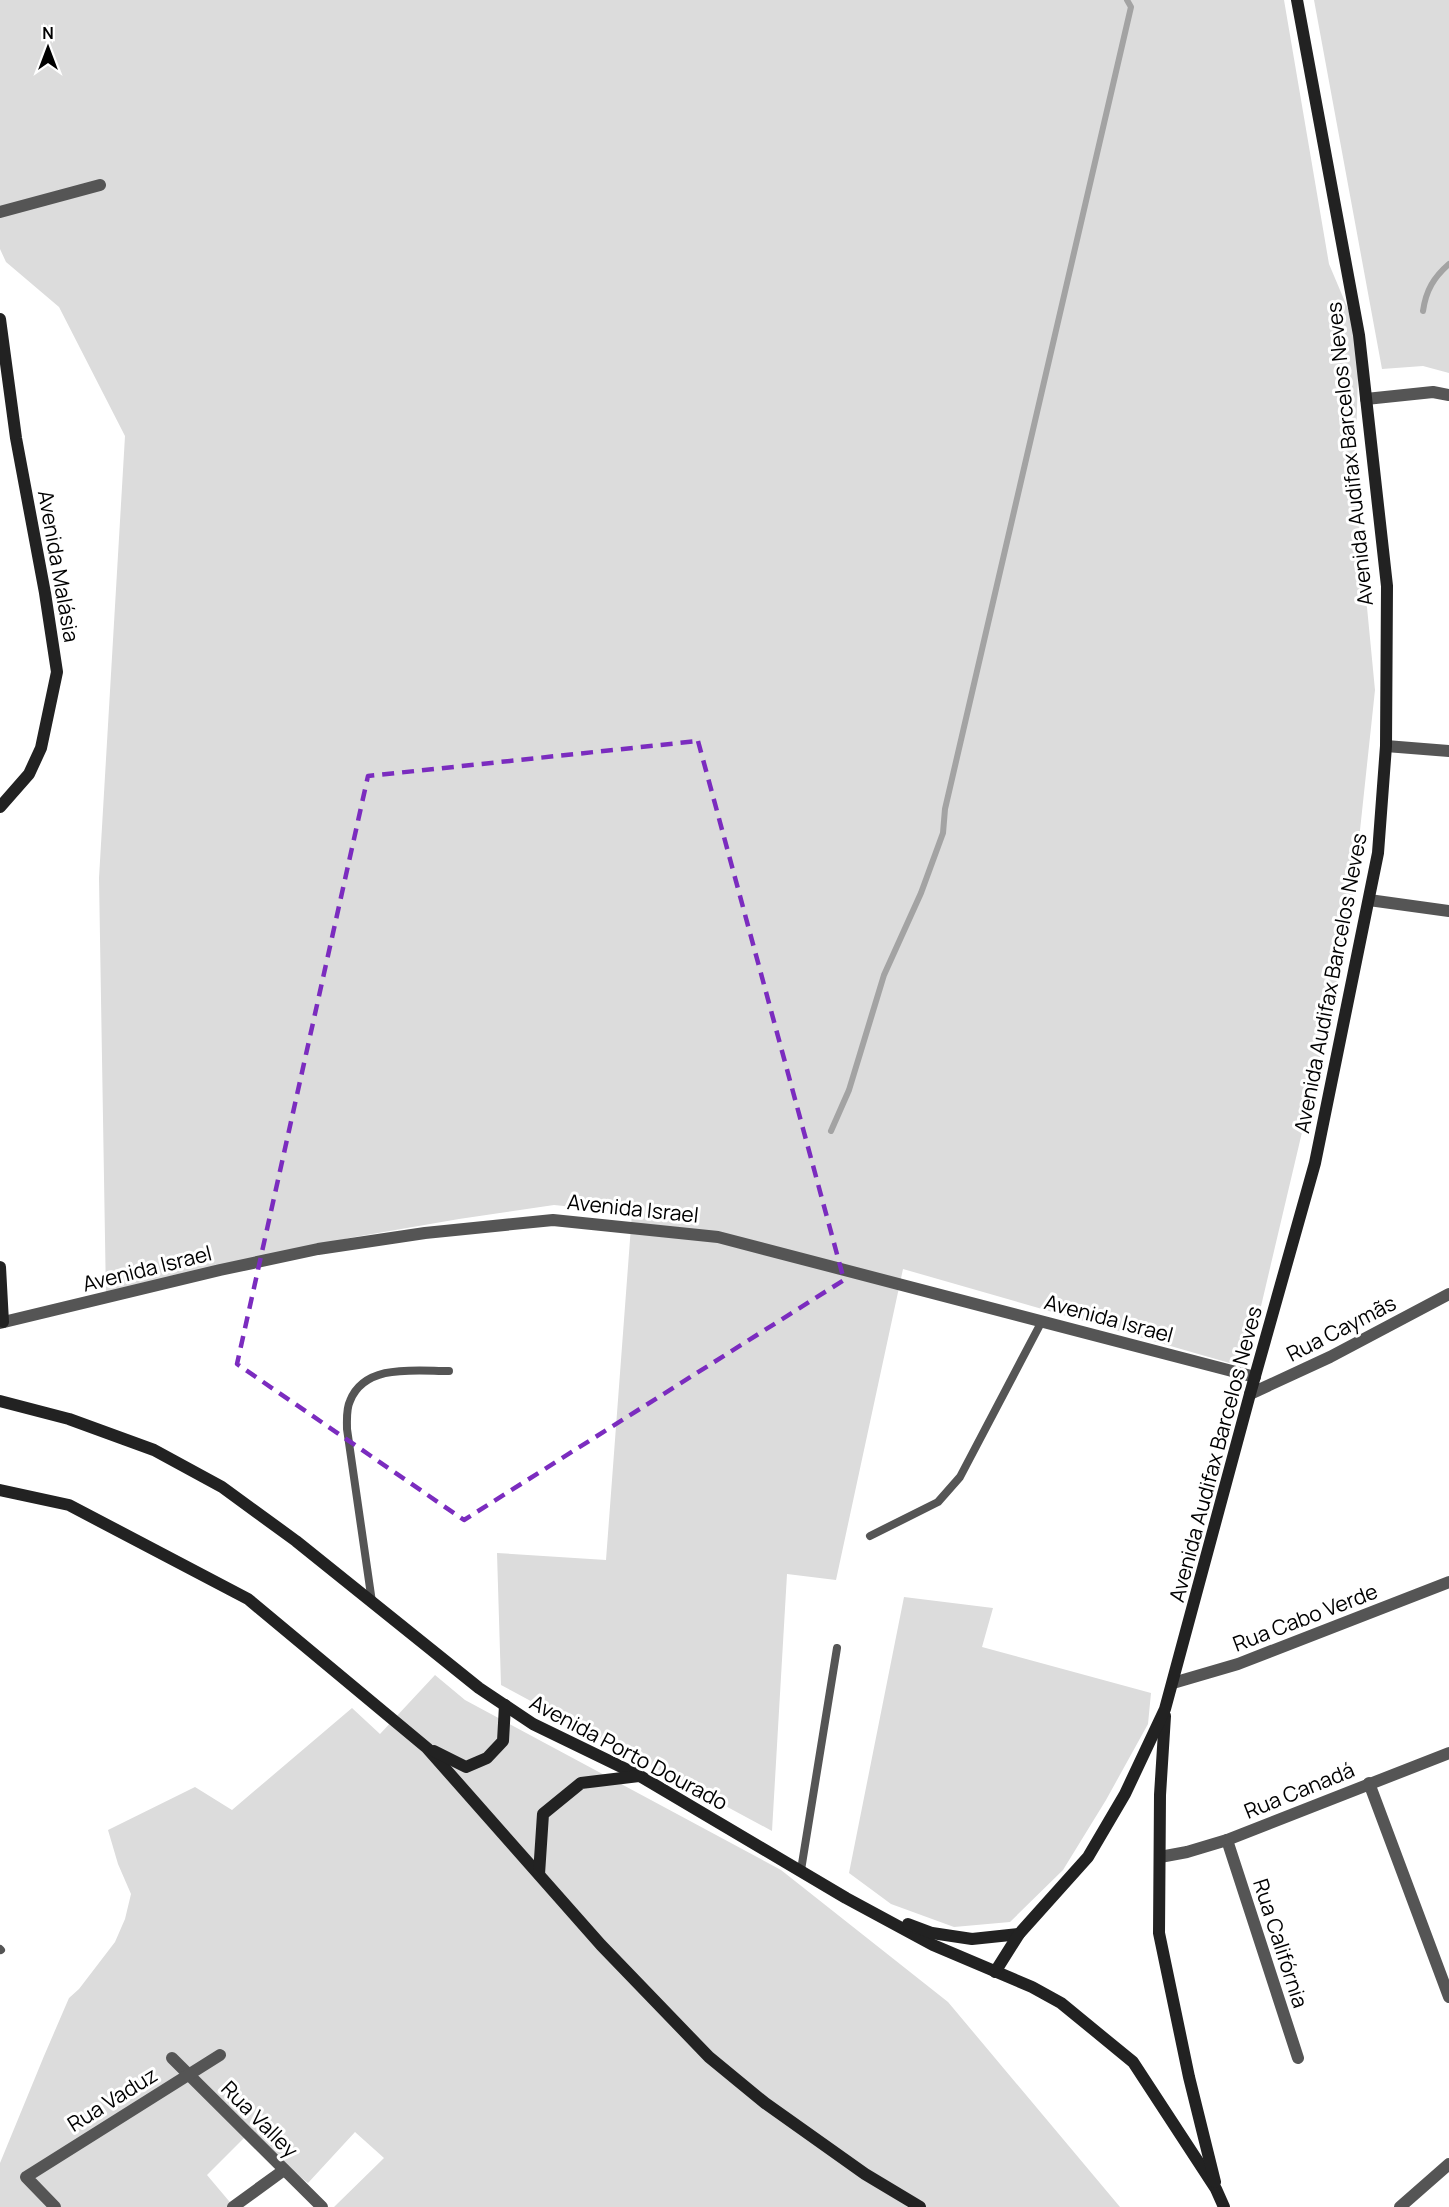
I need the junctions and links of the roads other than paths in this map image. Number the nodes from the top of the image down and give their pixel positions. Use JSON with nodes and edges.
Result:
{"nodes":[{"id":1,"x":1297,"y":0,"type":"edge"},
{"id":2,"x":100,"y":185,"type":"dead end"},
{"id":3,"x":0,"y":212,"type":"edge"},
{"id":4,"x":0,"y":319,"type":"edge"},
{"id":5,"x":1449,"y":395,"type":"edge"},
{"id":6,"x":1366,"y":399,"type":"junction"},
{"id":7,"x":1386,"y":746,"type":"junction"},
{"id":8,"x":1449,"y":751,"type":"edge"},
{"id":9,"x":0,"y":807,"type":"edge"},
{"id":10,"x":1369,"y":900,"type":"junction"},
{"id":11,"x":1449,"y":911,"type":"edge"},
{"id":12,"x":0,"y":1267,"type":"edge"},
{"id":13,"x":1449,"y":1294,"type":"edge"},
{"id":14,"x":1042,"y":1321,"type":"junction"},
{"id":15,"x":2,"y":1323,"type":"edge"},
{"id":16,"x":449,"y":1371,"type":"dead end"},
{"id":17,"x":1255,"y":1377,"type":"junction"},
{"id":18,"x":1250,"y":1395,"type":"junction"},
{"id":19,"x":0,"y":1401,"type":"edge"},
{"id":20,"x":0,"y":1490,"type":"edge"},
{"id":21,"x":870,"y":1536,"type":"dead end"},
{"id":22,"x":1449,"y":1582,"type":"edge"},
{"id":23,"x":372,"y":1602,"type":"junction"},
{"id":24,"x":837,"y":1648,"type":"dead end"},
{"id":25,"x":1173,"y":1683,"type":"junction"},
{"id":26,"x":505,"y":1705,"type":"junction"},
{"id":27,"x":1165,"y":1709,"type":"junction"},
{"id":28,"x":427,"y":1748,"type":"junction"},
{"id":29,"x":1449,"y":1753,"type":"edge"},
{"id":30,"x":640,"y":1776,"type":"junction"},
{"id":31,"x":1370,"y":1783,"type":"junction"},
{"id":32,"x":1227,"y":1840,"type":"junction"},
{"id":33,"x":1160,"y":1857,"type":"junction"},
{"id":34,"x":801,"y":1870,"type":"junction"},
{"id":35,"x":539,"y":1874,"type":"junction"},
{"id":36,"x":846,"y":1898,"type":"junction"},
{"id":37,"x":1018,"y":1934,"type":"junction"},
{"id":38,"x":995,"y":1972,"type":"junction"},
{"id":39,"x":1449,"y":1997,"type":"edge"},
{"id":40,"x":220,"y":2055,"type":"dead end"},
{"id":41,"x":171,"y":2058,"type":"dead end"},
{"id":42,"x":1298,"y":2058,"type":"dead end"},
{"id":43,"x":188,"y":2075,"type":"junction"},
{"id":44,"x":1449,"y":2164,"type":"edge"},
{"id":45,"x":284,"y":2170,"type":"junction"},
{"id":46,"x":1216,"y":2189,"type":"junction"},
{"id":47,"x":54,"y":2207,"type":"edge"},
{"id":48,"x":233,"y":2207,"type":"edge"},
{"id":49,"x":322,"y":2207,"type":"edge"},
{"id":50,"x":920,"y":2207,"type":"edge"},
{"id":51,"x":1224,"y":2207,"type":"edge"},
{"id":52,"x":1400,"y":2207,"type":"edge"}],
"edges":[{"from":1,"to":6,"type":"main road","name":"Avenida Audifax Barcelos Neves"},
{"from":2,"to":3,"type":"street"},
{"from":4,"to":9,"type":"main road","name":"Avenida Malásia"},
{"from":5,"to":6,"type":"street"},
{"from":6,"to":7,"type":"main road","name":"Avenida Audifax Barcelos Neves"},
{"from":7,"to":8,"type":"street"},
{"from":7,"to":10,"type":"main road","name":"Avenida Audifax Barcelos Neves"},
{"from":10,"to":11,"type":"street"},
{"from":10,"to":17,"type":"main road","name":"Avenida Audifax Barcelos Neves"},
{"from":12,"to":15,"type":"main road"},
{"from":13,"to":18,"type":"street","name":"Rua Caymãs"},
{"from":14,"to":15,"type":"street","name":"Avenida Israel"},
{"from":14,"to":17,"type":"street","name":"Avenida Israel"},
{"from":14,"to":21,"type":"lane"},
{"from":16,"to":23,"type":"lane"},
{"from":17,"to":18,"type":"main road","name":"Avenida Audifax Barcelos Neves"},
{"from":18,"to":25,"type":"main road","name":"Avenida Audifax Barcelos Neves"},
{"from":19,"to":23,"type":"main road","name":"Avenida Porto Dourado"},
{"from":20,"to":28,"type":"main road"},
{"from":22,"to":25,"type":"street","name":"Rua Cabo Verde"},
{"from":23,"to":26,"type":"main road","name":"Avenida Porto Dourado"},
{"from":24,"to":34,"type":"lane"},
{"from":25,"to":27,"type":"main road","name":"Avenida Audifax Barcelos Neves"},
{"from":26,"to":28,"type":"main road"},
{"from":26,"to":30,"type":"main road","name":"Avenida Porto Dourado"},
{"from":27,"to":33,"type":"main road","name":"Avenida Audifax Barcelos Neves"},
{"from":27,"to":37,"type":"main road","name":"Avenida Audifax Barcelos Neves"},
{"from":28,"to":35,"type":"main road"},
{"from":29,"to":31,"type":"street","name":"Rua Canadá"},
{"from":30,"to":34,"type":"main road","name":"Avenida Porto Dourado"},
{"from":30,"to":35,"type":"main road"},
{"from":31,"to":32,"type":"street","name":"Rua Canadá"},
{"from":31,"to":39,"type":"street"},
{"from":32,"to":33,"type":"street","name":"Rua Canadá"},
{"from":32,"to":42,"type":"street","name":"Rua Califórnia"},
{"from":33,"to":46,"type":"main road","name":"Avenida Audifax Barcelos Neves"},
{"from":34,"to":36,"type":"main road","name":"Avenida Porto Dourado"},
{"from":35,"to":50,"type":"main road"},
{"from":36,"to":37,"type":"main road"},
{"from":36,"to":38,"type":"main road","name":"Avenida Porto Dourado"},
{"from":37,"to":38,"type":"main road","name":"Avenida Audifax Barcelos Neves"},
{"from":38,"to":46,"type":"main road","name":"Avenida Porto Dourado"},
{"from":40,"to":43,"type":"street","name":"Rua Vaduz"},
{"from":41,"to":43,"type":"street","name":"Rua Valley"},
{"from":43,"to":45,"type":"street","name":"Rua Valley"},
{"from":43,"to":47,"type":"street","name":"Rua Vaduz"},
{"from":44,"to":52,"type":"street"},
{"from":45,"to":48,"type":"street"},
{"from":45,"to":49,"type":"street","name":"Rua Valley"},
{"from":46,"to":51,"type":"main road","name":"Avenida Porto Dourado"}]}
